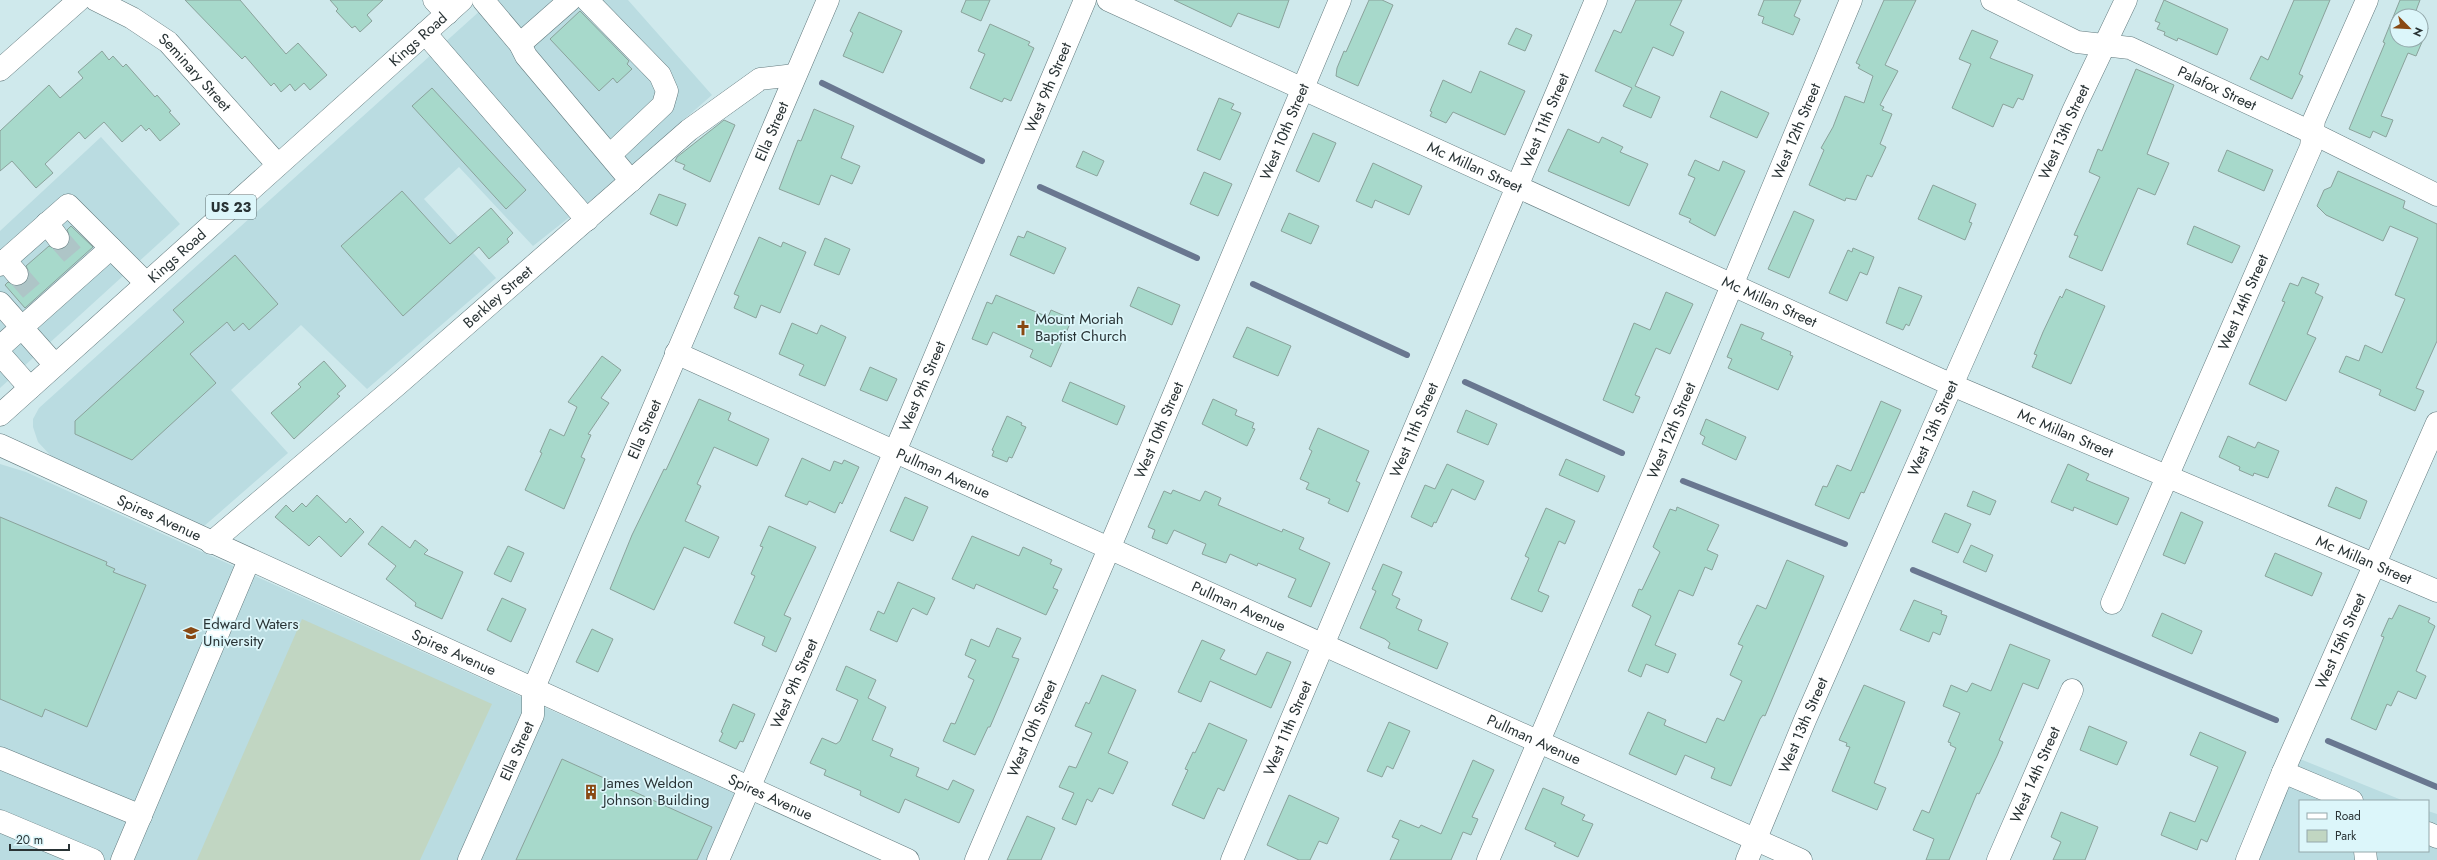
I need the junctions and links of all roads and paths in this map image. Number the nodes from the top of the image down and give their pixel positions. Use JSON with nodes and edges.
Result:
{"nodes":[{"id":1,"x":79,"y":0,"type":"edge"},
{"id":2,"x":96,"y":0,"type":"edge"},
{"id":3,"x":483,"y":0,"type":"edge"},
{"id":4,"x":570,"y":0,"type":"edge"},
{"id":5,"x":587,"y":0,"type":"edge"},
{"id":6,"x":828,"y":0,"type":"edge"},
{"id":7,"x":1085,"y":0,"type":"edge"},
{"id":8,"x":1108,"y":0,"type":"edge"},
{"id":9,"x":1340,"y":0,"type":"edge"},
{"id":10,"x":1596,"y":0,"type":"edge"},
{"id":11,"x":1850,"y":0,"type":"edge"},
{"id":12,"x":1992,"y":0,"type":"edge"},
{"id":13,"x":2126,"y":0,"type":"edge"},
{"id":14,"x":2367,"y":0,"type":"edge"},
{"id":15,"x":447,"y":5,"type":"edge"},
{"id":16,"x":425,"y":33,"type":"junction"},
{"id":17,"x":520,"y":44,"type":"junction"},
{"id":18,"x":2106,"y":45,"type":"junction"},
{"id":19,"x":0,"y":70,"type":"edge"},
{"id":20,"x":795,"y":75,"type":"junction"},
{"id":21,"x":1302,"y":89,"type":"junction"},
{"id":22,"x":2313,"y":134,"type":"junction"},
{"id":23,"x":610,"y":155,"type":"junction"},
{"id":24,"x":278,"y":165,"type":"junction"},
{"id":25,"x":632,"y":181,"type":"junction"},
{"id":26,"x":1517,"y":186,"type":"junction"},
{"id":27,"x":2437,"y":195,"type":"edge"},
{"id":28,"x":587,"y":220,"type":"junction"},
{"id":29,"x":111,"y":248,"type":"junction"},
{"id":30,"x":7,"y":266,"type":"edge"},
{"id":31,"x":146,"y":283,"type":"junction"},
{"id":32,"x":1731,"y":285,"type":"junction"},
{"id":33,"x":0,"y":303,"type":"edge"},
{"id":34,"x":22,"y":328,"type":"junction"},
{"id":35,"x":0,"y":347,"type":"edge"},
{"id":36,"x":676,"y":353,"type":"junction"},
{"id":37,"x":0,"y":354,"type":"edge"},
{"id":38,"x":55,"y":365,"type":"junction"},
{"id":39,"x":1952,"y":385,"type":"junction"},
{"id":40,"x":30,"y":388,"type":"junction"},
{"id":41,"x":0,"y":415,"type":"edge"},
{"id":42,"x":2437,"y":423,"type":"edge"},
{"id":43,"x":0,"y":445,"type":"edge"},
{"id":44,"x":895,"y":450,"type":"junction"},
{"id":45,"x":2167,"y":477,"type":"junction"},
{"id":46,"x":211,"y":543,"type":"junction"},
{"id":47,"x":1110,"y":547,"type":"junction"},
{"id":48,"x":249,"y":560,"type":"junction"},
{"id":49,"x":2374,"y":565,"type":"junction"},
{"id":50,"x":2437,"y":591,"type":"edge"},
{"id":51,"x":2112,"y":603,"type":"dead end"},
{"id":52,"x":1322,"y":644,"type":"junction"},
{"id":53,"x":533,"y":690,"type":"junction"},
{"id":54,"x":2072,"y":690,"type":"dead end"},
{"id":55,"x":1538,"y":741,"type":"junction"},
{"id":56,"x":0,"y":758,"type":"edge"},
{"id":57,"x":2283,"y":772,"type":"junction"},
{"id":58,"x":750,"y":788,"type":"junction"},
{"id":59,"x":2350,"y":800,"type":"edge"},
{"id":60,"x":141,"y":816,"type":"junction"},
{"id":61,"x":0,"y":821,"type":"edge"},
{"id":62,"x":1751,"y":850,"type":"edge"},
{"id":63,"x":93,"y":860,"type":"edge"},
{"id":64,"x":122,"y":860,"type":"edge"},
{"id":65,"x":469,"y":860,"type":"edge"},
{"id":66,"x":718,"y":860,"type":"edge"},
{"id":67,"x":908,"y":860,"type":"edge"},
{"id":68,"x":976,"y":860,"type":"edge"},
{"id":69,"x":1232,"y":860,"type":"edge"},
{"id":70,"x":1488,"y":860,"type":"edge"},
{"id":71,"x":1802,"y":860,"type":"edge"},
{"id":72,"x":1998,"y":860,"type":"edge"},
{"id":73,"x":2247,"y":860,"type":"edge"}],
"edges":[{"from":1,"to":19,"type":"street"},
{"from":2,"to":24,"type":"street","name":"Seminary Street"},
{"from":3,"to":17,"type":"street"},
{"from":4,"to":17,"type":"street"},
{"from":5,"to":23,"type":"street"},
{"from":6,"to":20,"type":"street","name":"Ella Street"},
{"from":7,"to":44,"type":"street","name":"West 9th Street"},
{"from":8,"to":21,"type":"street","name":"Mc Millan Street"},
{"from":9,"to":21,"type":"street","name":"West 10th Street"},
{"from":10,"to":26,"type":"street","name":"West 11th Street"},
{"from":11,"to":32,"type":"street","name":"West 12th Street"},
{"from":12,"to":18,"type":"street","name":"Palafox Street"},
{"from":13,"to":18,"type":"street","name":"West 13th Street"},
{"from":14,"to":22,"type":"street","name":"West 14th Street"},
{"from":15,"to":16,"type":"street","name":"Kings Road","number":"US 23"},
{"from":16,"to":24,"type":"street","name":"Kings Road","number":"US 23"},
{"from":16,"to":28,"type":"street"},
{"from":17,"to":23,"type":"street"},
{"from":18,"to":22,"type":"street","name":"Palafox Street"},
{"from":18,"to":39,"type":"street","name":"West 13th Street"},
{"from":20,"to":25,"type":"street","name":"Berkley Street"},
{"from":20,"to":36,"type":"street","name":"Ella Street"},
{"from":21,"to":26,"type":"street","name":"Mc Millan Street"},
{"from":21,"to":47,"type":"street","name":"West 10th Street"},
{"from":22,"to":27,"type":"street","name":"Palafox Street"},
{"from":22,"to":45,"type":"street","name":"West 14th Street"},
{"from":23,"to":25,"type":"street"},
{"from":24,"to":31,"type":"street","name":"Kings Road","number":"US 23"},
{"from":25,"to":28,"type":"street","name":"Berkley Street"},
{"from":26,"to":32,"type":"street","name":"Mc Millan Street"},
{"from":26,"to":52,"type":"street","name":"West 11th Street"},
{"from":28,"to":46,"type":"street","name":"Berkley Street"},
{"from":29,"to":30,"type":"street"},
{"from":29,"to":31,"type":"street"},
{"from":29,"to":34,"type":"street"},
{"from":31,"to":38,"type":"street","name":"Kings Road","number":"US 23"},
{"from":32,"to":39,"type":"street","name":"Mc Millan Street"},
{"from":32,"to":55,"type":"street","name":"West 12th Street"},
{"from":33,"to":34,"type":"street"},
{"from":34,"to":35,"type":"street"},
{"from":34,"to":38,"type":"street"},
{"from":36,"to":44,"type":"street","name":"Pullman Avenue"},
{"from":36,"to":53,"type":"street","name":"Ella Street"},
{"from":37,"to":40,"type":"street"},
{"from":38,"to":40,"type":"street","name":"Kings Road","number":"US 23"},
{"from":39,"to":45,"type":"street","name":"Mc Millan Street"},
{"from":39,"to":62,"type":"street","name":"West 13th Street"},
{"from":40,"to":41,"type":"street","name":"Kings Road","number":"US 23"},
{"from":42,"to":49,"type":"street","name":"West 15th Street"},
{"from":43,"to":46,"type":"street","name":"Spires Avenue"},
{"from":44,"to":47,"type":"street","name":"Pullman Avenue"},
{"from":44,"to":58,"type":"street","name":"West 9th Street"},
{"from":45,"to":49,"type":"street","name":"Mc Millan Street"},
{"from":45,"to":51,"type":"street","name":"West 14th Street"},
{"from":46,"to":48,"type":"street","name":"Spires Avenue"},
{"from":47,"to":52,"type":"street","name":"Pullman Avenue"},
{"from":47,"to":68,"type":"street","name":"West 10th Street"},
{"from":48,"to":53,"type":"street","name":"Spires Avenue"},
{"from":48,"to":60,"type":"street"},
{"from":49,"to":50,"type":"street","name":"Mc Millan Street"},
{"from":49,"to":57,"type":"street","name":"West 15th Street"},
{"from":52,"to":55,"type":"street","name":"Pullman Avenue"},
{"from":52,"to":69,"type":"street","name":"West 11th Street"},
{"from":53,"to":58,"type":"street","name":"Spires Avenue"},
{"from":53,"to":65,"type":"street","name":"Ella Street"},
{"from":54,"to":72,"type":"street","name":"West 14th Street"},
{"from":55,"to":62,"type":"street","name":"Pullman Avenue"},
{"from":55,"to":70,"type":"street","name":"West 12th Street"},
{"from":56,"to":60,"type":"street"},
{"from":57,"to":59,"type":"street"},
{"from":57,"to":73,"type":"street","name":"West 15th Street"},
{"from":58,"to":66,"type":"street","name":"West 9th Street"},
{"from":58,"to":67,"type":"street","name":"Spires Avenue"},
{"from":60,"to":64,"type":"street"},
{"from":61,"to":63,"type":"street"},
{"from":62,"to":71,"type":"street","name":"Pullman Avenue"}]}
